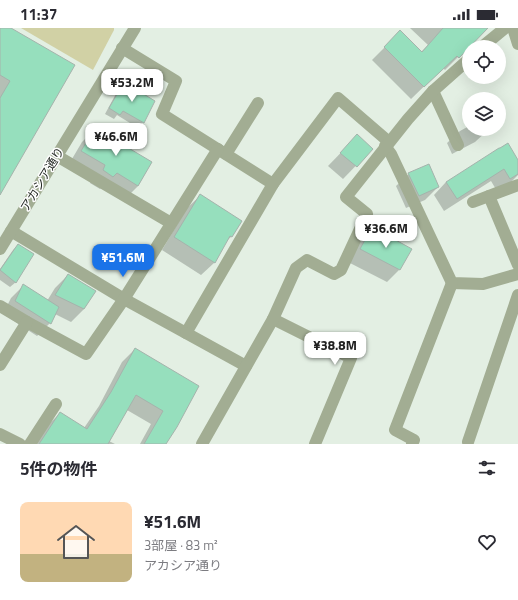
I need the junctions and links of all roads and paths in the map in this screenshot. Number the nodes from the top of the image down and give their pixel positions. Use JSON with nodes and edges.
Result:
{"nodes":[{"id":1,"x":505,"y":28,"type":"edge"},
{"id":2,"x":513,"y":28,"type":"edge"},
{"id":3,"x":133,"y":29,"type":"edge"},
{"id":4,"x":490,"y":40,"type":"edge"},
{"id":5,"x":518,"y":44,"type":"edge"},
{"id":6,"x":122,"y":48,"type":"junction"},
{"id":7,"x":462,"y":65,"type":"edge"},
{"id":8,"x":433,"y":91,"type":"junction"},
{"id":9,"x":258,"y":103,"type":"dead end"},
{"id":10,"x":387,"y":144,"type":"junction"},
{"id":11,"x":458,"y":145,"type":"dead end"},
{"id":12,"x":222,"y":152,"type":"junction"},
{"id":13,"x":57,"y":156,"type":"junction"},
{"id":14,"x":273,"y":184,"type":"junction"},
{"id":15,"x":518,"y":185,"type":"edge"},
{"id":16,"x":489,"y":196,"type":"junction"},
{"id":17,"x":473,"y":202,"type":"dead end"},
{"id":18,"x":171,"y":223,"type":"junction"},
{"id":19,"x":11,"y":231,"type":"junction"},
{"id":20,"x":0,"y":249,"type":"edge"},
{"id":21,"x":518,"y":265,"type":"edge"},
{"id":22,"x":518,"y":274,"type":"edge"},
{"id":23,"x":452,"y":283,"type":"junction"},
{"id":24,"x":518,"y":294,"type":"edge"},
{"id":25,"x":124,"y":299,"type":"junction"},
{"id":26,"x":0,"y":306,"type":"edge"},
{"id":27,"x":273,"y":319,"type":"junction"},
{"id":28,"x":27,"y":322,"type":"junction"},
{"id":29,"x":186,"y":333,"type":"junction"},
{"id":30,"x":0,"y":365,"type":"edge"},
{"id":31,"x":246,"y":366,"type":"junction"},
{"id":32,"x":56,"y":404,"type":"dead end"},
{"id":33,"x":0,"y":434,"type":"edge"},
{"id":34,"x":468,"y":442,"type":"dead end"},
{"id":35,"x":20,"y":444,"type":"edge"},
{"id":36,"x":30,"y":444,"type":"edge"},
{"id":37,"x":202,"y":444,"type":"edge"},
{"id":38,"x":315,"y":444,"type":"edge"},
{"id":39,"x":412,"y":444,"type":"edge"}],
"edges":[{"from":1,"to":4,"type":"street"},
{"from":2,"to":5,"type":"street"},
{"from":3,"to":6,"type":"street","name":"アカシア通り"},
{"from":6,"to":12,"type":"street"},
{"from":6,"to":13,"type":"street","name":"アカシア通り"},
{"from":7,"to":8,"type":"street"},
{"from":8,"to":10,"type":"street"},
{"from":8,"to":11,"type":"street"},
{"from":9,"to":12,"type":"street"},
{"from":10,"to":14,"type":"street"},
{"from":10,"to":23,"type":"street"},
{"from":10,"to":27,"type":"street"},
{"from":12,"to":14,"type":"street"},
{"from":12,"to":18,"type":"street"},
{"from":13,"to":18,"type":"street"},
{"from":13,"to":19,"type":"street","name":"アカシア通り"},
{"from":14,"to":29,"type":"street"},
{"from":15,"to":16,"type":"street"},
{"from":16,"to":17,"type":"street"},
{"from":16,"to":21,"type":"street"},
{"from":18,"to":25,"type":"street"},
{"from":19,"to":20,"type":"street","name":"アカシア通り"},
{"from":19,"to":25,"type":"street"},
{"from":22,"to":23,"type":"street"},
{"from":23,"to":39,"type":"street"},
{"from":24,"to":34,"type":"street"},
{"from":25,"to":28,"type":"street"},
{"from":25,"to":29,"type":"street"},
{"from":26,"to":28,"type":"street"},
{"from":27,"to":31,"type":"street"},
{"from":27,"to":38,"type":"street"},
{"from":28,"to":30,"type":"street"},
{"from":29,"to":31,"type":"street"},
{"from":31,"to":37,"type":"street"},
{"from":32,"to":36,"type":"street"},
{"from":33,"to":35,"type":"street"}]}
